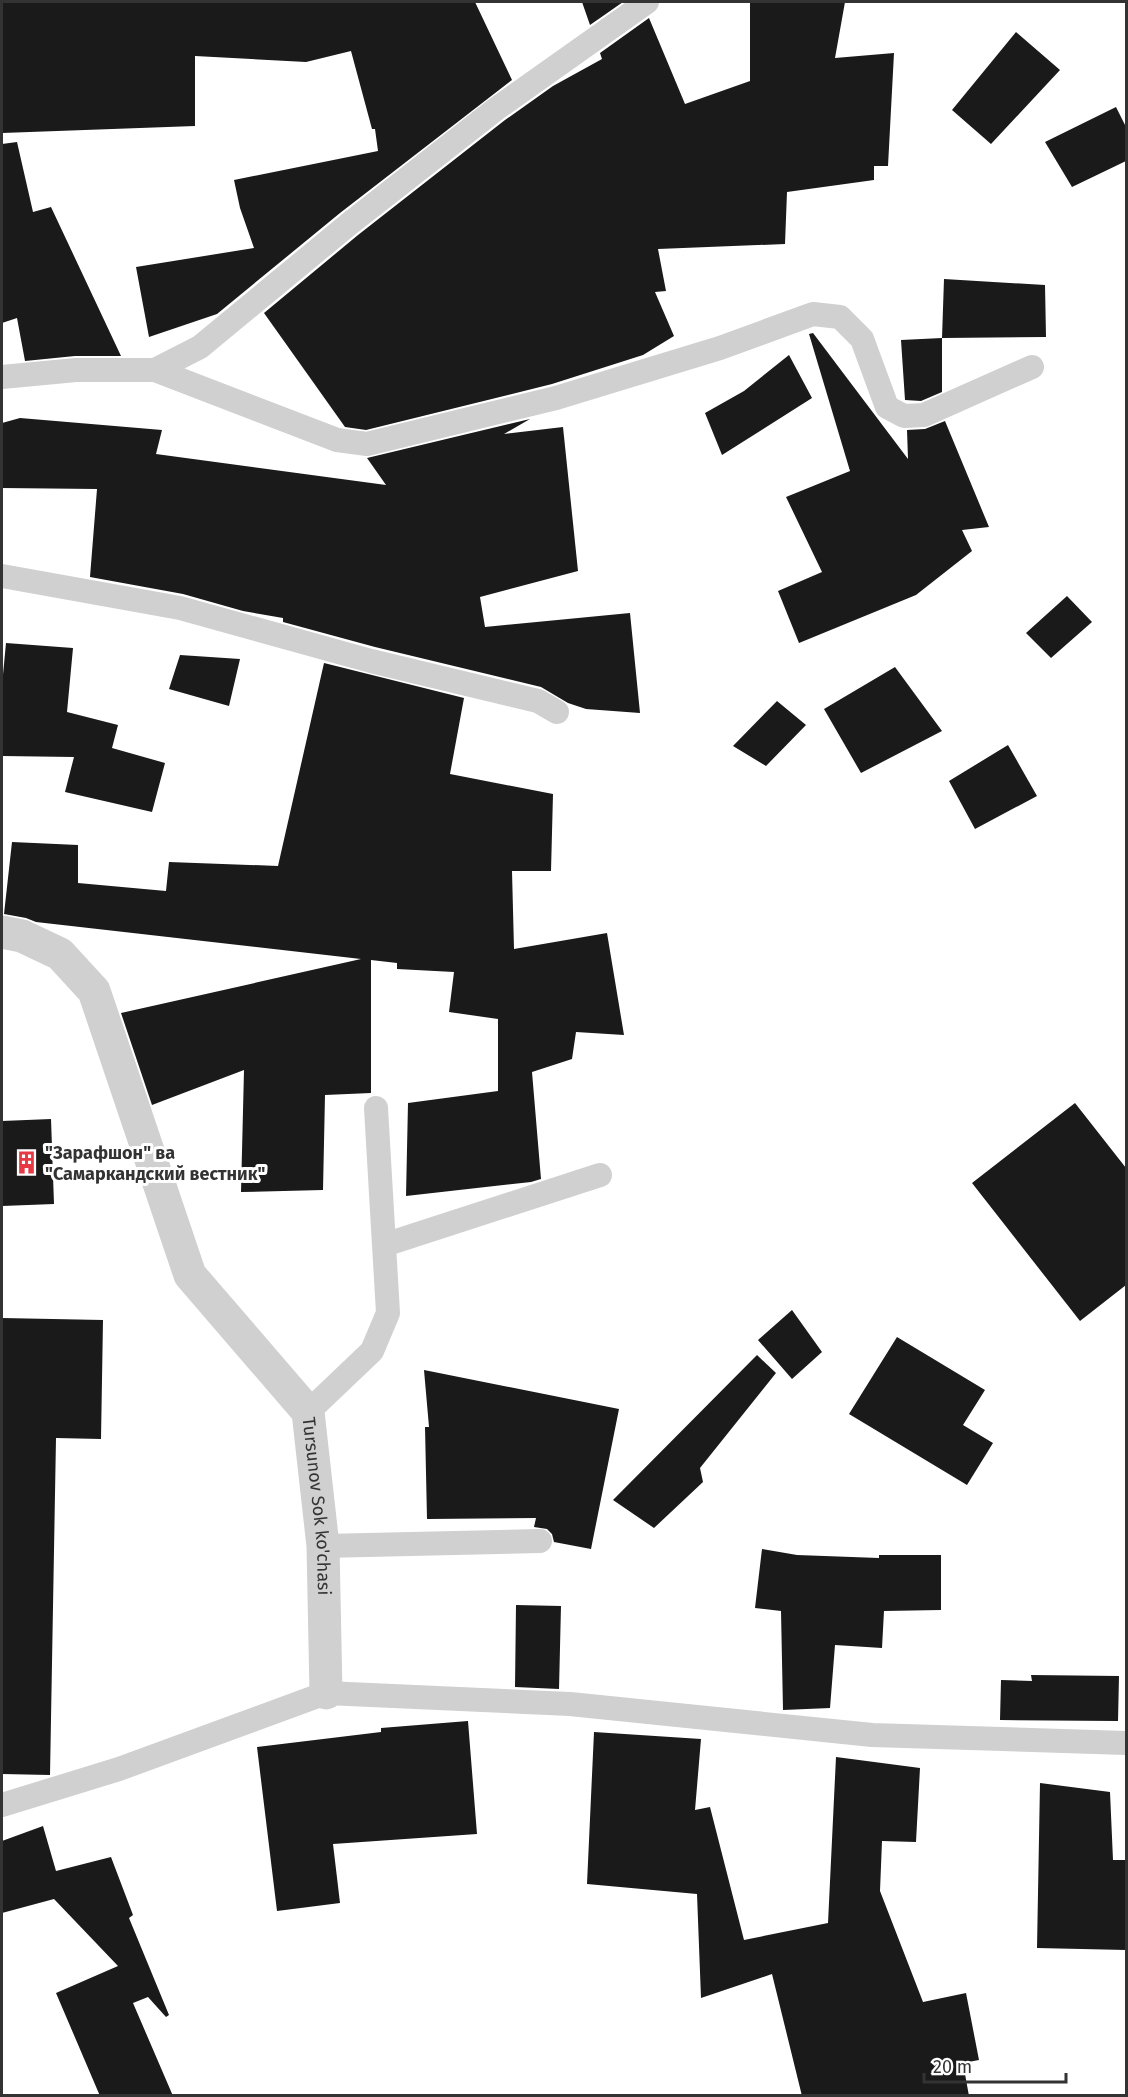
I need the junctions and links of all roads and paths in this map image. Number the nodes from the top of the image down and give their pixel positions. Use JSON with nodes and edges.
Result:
{"nodes":[{"id":1,"x":647,"y":2,"type":"edge"},
{"id":2,"x":1032,"y":367,"type":"dead end"},
{"id":3,"x":155,"y":370,"type":"junction"},
{"id":4,"x":2,"y":377,"type":"edge"},
{"id":5,"x":2,"y":576,"type":"edge"},
{"id":6,"x":557,"y":712,"type":"dead end"},
{"id":7,"x":2,"y":932,"type":"edge"},
{"id":8,"x":376,"y":1108,"type":"dead end"},
{"id":9,"x":600,"y":1175,"type":"dead end"},
{"id":10,"x":384,"y":1245,"type":"junction"},
{"id":11,"x":308,"y":1412,"type":"junction"},
{"id":12,"x":540,"y":1541,"type":"dead end"},
{"id":13,"x":322,"y":1546,"type":"junction"},
{"id":14,"x":326,"y":1693,"type":"junction"},
{"id":15,"x":1126,"y":1743,"type":"edge"},
{"id":16,"x":2,"y":1805,"type":"edge"}],
"edges":[{"from":1,"to":3,"type":"lane"},
{"from":2,"to":3,"type":"lane"},
{"from":3,"to":4,"type":"lane"},
{"from":5,"to":6,"type":"lane"},
{"from":7,"to":11,"type":"street","name":"Tursunov Sok ko'chasi"},
{"from":8,"to":10,"type":"lane"},
{"from":9,"to":10,"type":"lane"},
{"from":10,"to":11,"type":"lane"},
{"from":11,"to":13,"type":"street","name":"Tursunov Sok ko'chasi"},
{"from":12,"to":13,"type":"lane"},
{"from":13,"to":14,"type":"street","name":"Tursunov Sok ko'chasi"},
{"from":14,"to":15,"type":"lane"},
{"from":14,"to":16,"type":"lane"}]}
